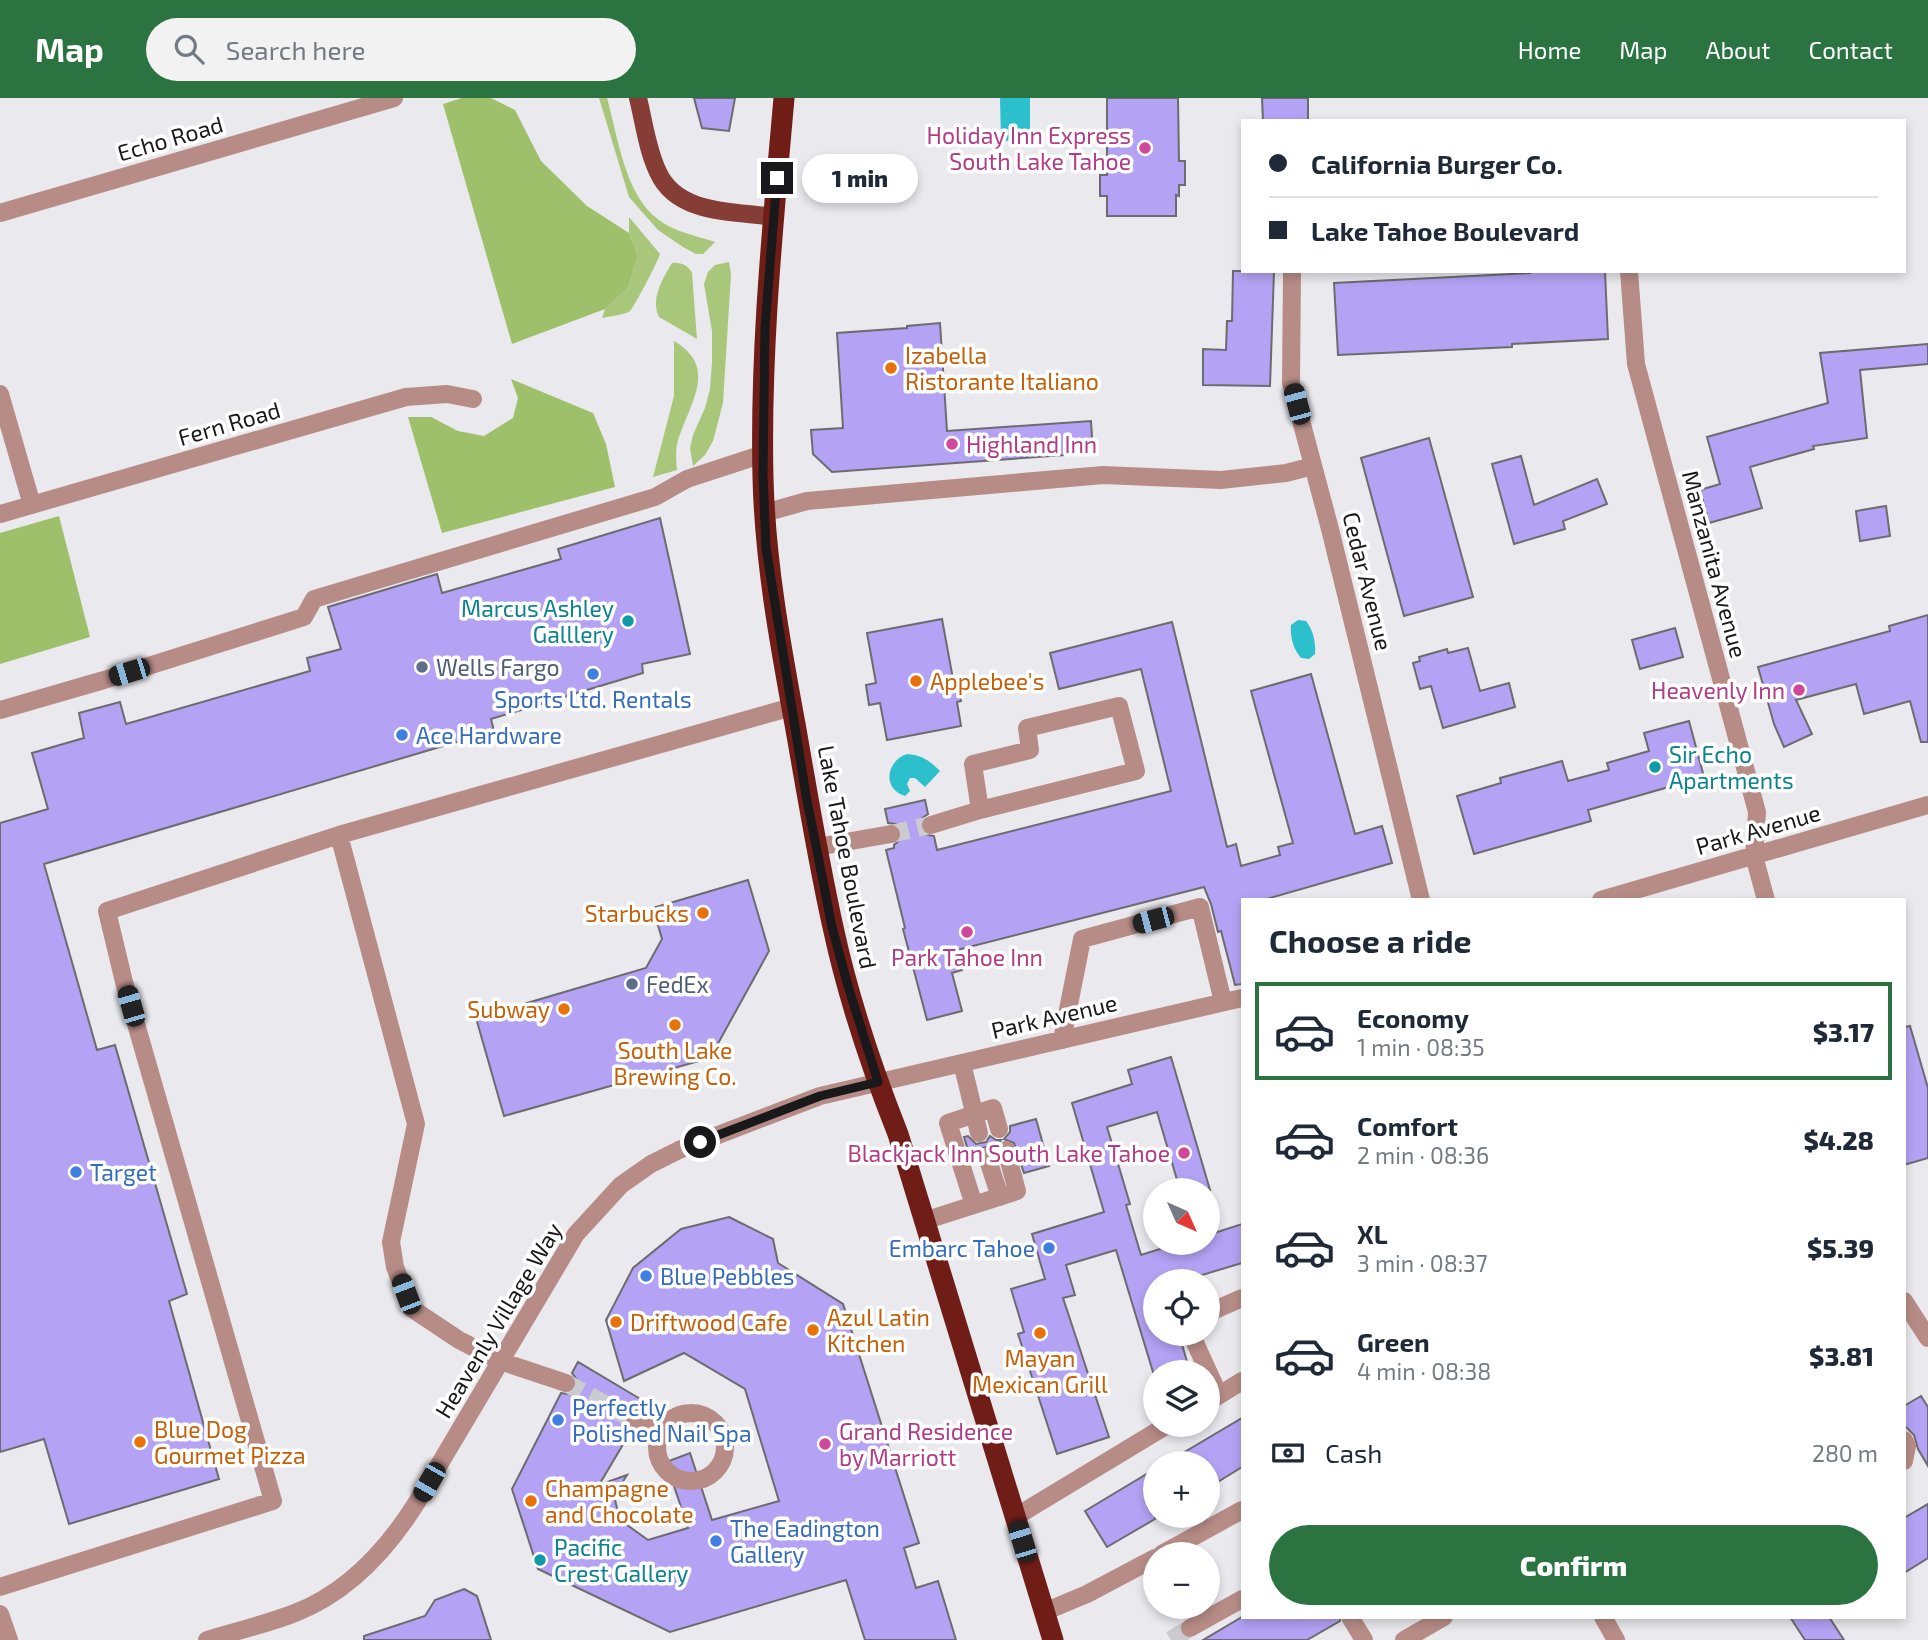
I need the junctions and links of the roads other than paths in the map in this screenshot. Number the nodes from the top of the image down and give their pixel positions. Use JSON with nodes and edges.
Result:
{"nodes":[{"id":1,"x":394,"y":98,"type":"edge"},
{"id":2,"x":638,"y":98,"type":"edge"},
{"id":3,"x":784,"y":98,"type":"edge"},
{"id":4,"x":0,"y":213,"type":"edge"},
{"id":5,"x":774,"y":216,"type":"junction"},
{"id":6,"x":1292,"y":273,"type":"edge"},
{"id":7,"x":1629,"y":273,"type":"edge"},
{"id":8,"x":0,"y":394,"type":"edge"},
{"id":9,"x":473,"y":399,"type":"dead end"},
{"id":10,"x":763,"y":454,"type":"junction"},
{"id":11,"x":1313,"y":466,"type":"junction"},
{"id":12,"x":32,"y":505,"type":"junction"},
{"id":13,"x":764,"y":513,"type":"junction"},
{"id":14,"x":0,"y":514,"type":"edge"},
{"id":15,"x":792,"y":707,"type":"junction"},
{"id":16,"x":0,"y":710,"type":"edge"},
{"id":17,"x":1928,"y":805,"type":"edge"},
{"id":18,"x":980,"y":810,"type":"junction"},
{"id":19,"x":931,"y":825,"type":"tunnel mouth"},
{"id":20,"x":891,"y":834,"type":"tunnel mouth"},
{"id":21,"x":339,"y":835,"type":"junction"},
{"id":22,"x":817,"y":847,"type":"junction"},
{"id":23,"x":1755,"y":856,"type":"junction"},
{"id":24,"x":1420,"y":898,"type":"edge"},
{"id":25,"x":1608,"y":898,"type":"edge"},
{"id":26,"x":1766,"y":898,"type":"edge"},
{"id":27,"x":1241,"y":998,"type":"edge"},
{"id":28,"x":1223,"y":1002,"type":"junction"},
{"id":29,"x":1062,"y":1040,"type":"junction"},
{"id":30,"x":962,"y":1063,"type":"junction"},
{"id":31,"x":878,"y":1082,"type":"junction"},
{"id":32,"x":973,"y":1114,"type":"junction"},
{"id":33,"x":999,"y":1129,"type":"dead end"},
{"id":34,"x":979,"y":1133,"type":"dead end"},
{"id":35,"x":1006,"y":1150,"type":"dead end"},
{"id":36,"x":987,"y":1157,"type":"dead end"},
{"id":37,"x":1000,"y":1196,"type":"junction"},
{"id":38,"x":974,"y":1205,"type":"junction"},
{"id":39,"x":924,"y":1221,"type":"junction"},
{"id":40,"x":1241,"y":1298,"type":"edge"},
{"id":41,"x":1906,"y":1306,"type":"edge"},
{"id":42,"x":1220,"y":1308,"type":"edge"},
{"id":43,"x":1917,"y":1331,"type":"edge"},
{"id":44,"x":500,"y":1361,"type":"junction"},
{"id":45,"x":1241,"y":1382,"type":"edge"},
{"id":46,"x":566,"y":1383,"type":"tunnel mouth"},
{"id":47,"x":1220,"y":1395,"type":"edge"},
{"id":48,"x":636,"y":1421,"type":"tunnel mouth"},
{"id":49,"x":661,"y":1432,"type":"dead end"},
{"id":50,"x":1147,"y":1437,"type":"edge"},
{"id":51,"x":1241,"y":1511,"type":"edge"},
{"id":52,"x":1015,"y":1517,"type":"junction"},
{"id":53,"x":1184,"y":1542,"type":"edge"},
{"id":54,"x":1143,"y":1564,"type":"edge"},
{"id":55,"x":0,"y":1587,"type":"edge"},
{"id":56,"x":1241,"y":1600,"type":"edge"},
{"id":57,"x":1044,"y":1612,"type":"junction"},
{"id":58,"x":0,"y":1614,"type":"edge"},
{"id":59,"x":1351,"y":1619,"type":"edge"},
{"id":60,"x":1441,"y":1619,"type":"edge"},
{"id":61,"x":1604,"y":1619,"type":"edge"},
{"id":62,"x":1190,"y":1628,"type":"tunnel mouth"},
{"id":63,"x":9,"y":1640,"type":"edge"},
{"id":64,"x":207,"y":1640,"type":"edge"},
{"id":65,"x":1053,"y":1640,"type":"edge"},
{"id":66,"x":1364,"y":1640,"type":"edge"},
{"id":67,"x":1404,"y":1640,"type":"edge"},
{"id":68,"x":1616,"y":1640,"type":"edge"}],
"edges":[{"from":1,"to":4,"type":"street","name":"Echo Road"},
{"from":2,"to":5,"type":"main road"},
{"from":3,"to":5,"type":"highway","name":"Lake Tahoe Boulevard"},
{"from":5,"to":10,"type":"highway","name":"Lake Tahoe Boulevard"},
{"from":6,"to":11,"type":"street","name":"Cedar Avenue"},
{"from":7,"to":23,"type":"street","name":"Manzanita Avenue"},
{"from":8,"to":12,"type":"street"},
{"from":9,"to":12,"type":"street","name":"Fern Road"},
{"from":10,"to":13,"type":"highway","name":"Lake Tahoe Boulevard"},
{"from":10,"to":16,"type":"street"},
{"from":11,"to":13,"type":"street"},
{"from":11,"to":24,"type":"street","name":"Cedar Avenue"},
{"from":12,"to":14,"type":"street","name":"Fern Road"},
{"from":13,"to":15,"type":"highway","name":"Lake Tahoe Boulevard"},
{"from":15,"to":21,"type":"street"},
{"from":15,"to":22,"type":"highway","name":"Lake Tahoe Boulevard"},
{"from":17,"to":23,"type":"street","name":"Park Avenue"},
{"from":18,"to":18,"type":"street"},
{"from":18,"to":19,"type":"street"},
{"from":20,"to":22,"type":"street"},
{"from":21,"to":44,"type":"street"},
{"from":21,"to":55,"type":"street"},
{"from":22,"to":31,"type":"highway","name":"Lake Tahoe Boulevard"},
{"from":23,"to":25,"type":"street","name":"Park Avenue"},
{"from":23,"to":26,"type":"street","name":"Manzanita Avenue"},
{"from":27,"to":28,"type":"street","name":"Park Avenue"},
{"from":28,"to":29,"type":"street","name":"Park Avenue"},
{"from":28,"to":29,"type":"street"},
{"from":29,"to":30,"type":"street","name":"Park Avenue"},
{"from":30,"to":31,"type":"street","name":"Park Avenue"},
{"from":30,"to":32,"type":"street"},
{"from":31,"to":39,"type":"highway","name":"Lake Tahoe Boulevard"},
{"from":31,"to":44,"type":"street","name":"Heavenly Village Way"},
{"from":32,"to":33,"type":"street"},
{"from":32,"to":34,"type":"street"},
{"from":32,"to":38,"type":"street"},
{"from":35,"to":37,"type":"street"},
{"from":36,"to":37,"type":"street"},
{"from":37,"to":38,"type":"street"},
{"from":38,"to":39,"type":"street"},
{"from":39,"to":52,"type":"highway","name":"Lake Tahoe Boulevard"},
{"from":40,"to":42,"type":"street"},
{"from":41,"to":43,"type":"street"},
{"from":44,"to":46,"type":"street"},
{"from":44,"to":64,"type":"street","name":"Heavenly Village Way"},
{"from":45,"to":47,"type":"street"},
{"from":48,"to":49,"type":"street"},
{"from":50,"to":52,"type":"street"},
{"from":51,"to":53,"type":"street"},
{"from":52,"to":57,"type":"highway","name":"Lake Tahoe Boulevard"},
{"from":54,"to":57,"type":"street"},
{"from":56,"to":62,"type":"street"},
{"from":57,"to":65,"type":"highway","name":"Lake Tahoe Boulevard"},
{"from":58,"to":63,"type":"street"},
{"from":59,"to":66,"type":"street"},
{"from":60,"to":67,"type":"street"},
{"from":61,"to":68,"type":"street"}]}
